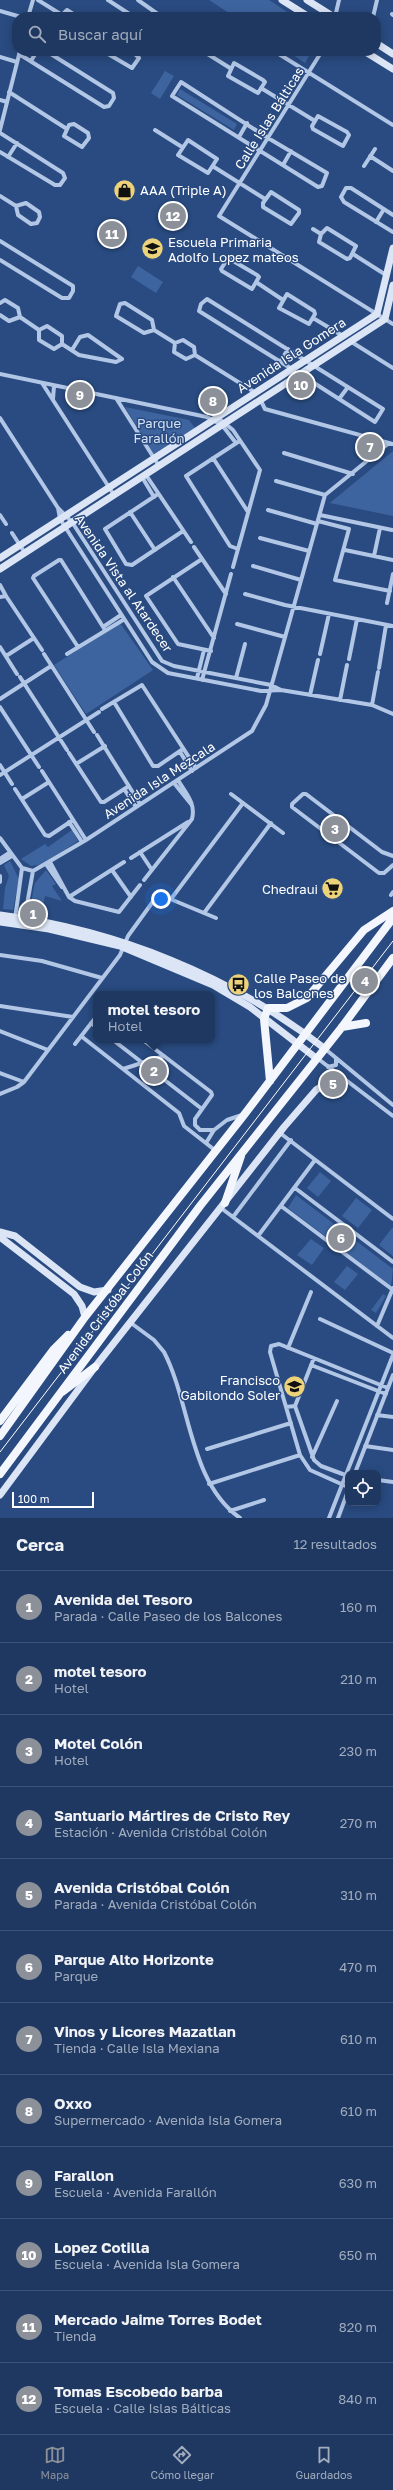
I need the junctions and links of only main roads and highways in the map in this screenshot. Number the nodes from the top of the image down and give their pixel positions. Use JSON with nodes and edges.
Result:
{"nodes":[{"id":1,"x":393,"y":911,"type":"edge"},
{"id":2,"x":393,"y":918,"type":"edge"},
{"id":3,"x":393,"y":958,"type":"edge"},
{"id":4,"x":366,"y":1024,"type":"dead end"},
{"id":5,"x":342,"y":1027,"type":"junction"},
{"id":6,"x":270,"y":1081,"type":"junction"},
{"id":7,"x":243,"y":1150,"type":"junction"},
{"id":8,"x":223,"y":1205,"type":"road end"},
{"id":9,"x":83,"y":1320,"type":"junction"},
{"id":10,"x":95,"y":1367,"type":"road end"},
{"id":11,"x":57,"y":1396,"type":"junction"},
{"id":12,"x":0,"y":1421,"type":"edge"},
{"id":13,"x":0,"y":1436,"type":"edge"},
{"id":14,"x":0,"y":1474,"type":"edge"}],
"edges":[{"from":1,"to":6,"type":"main road"},
{"from":2,"to":6,"type":"main road","name":"Avenida Cristóbal Colón"},
{"from":3,"to":5,"type":"main road","name":"Avenida Cristóbal Colón"},
{"from":4,"to":5,"type":"main road"},
{"from":5,"to":7,"type":"main road","name":"Avenida Cristóbal Colón"},
{"from":6,"to":9,"type":"main road","name":"Avenida Cristóbal Colón"},
{"from":7,"to":8,"type":"main road"},
{"from":7,"to":11,"type":"main road","name":"Avenida Cristóbal Colón"},
{"from":9,"to":12,"type":"main road"},
{"from":9,"to":13,"type":"main road","name":"Avenida Cristóbal Colón"},
{"from":10,"to":11,"type":"main road"},
{"from":11,"to":14,"type":"main road","name":"Avenida Cristóbal Colón"}]}
